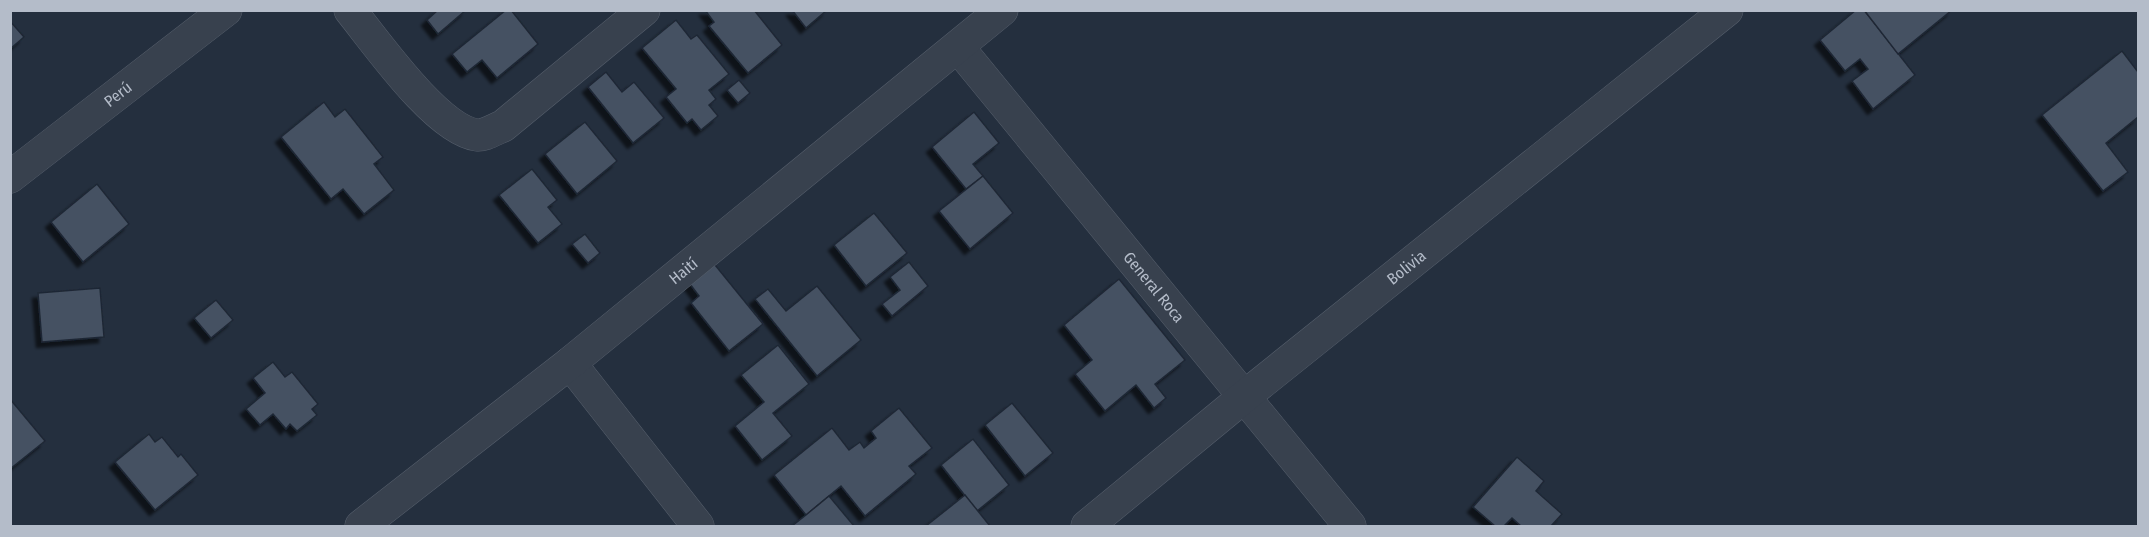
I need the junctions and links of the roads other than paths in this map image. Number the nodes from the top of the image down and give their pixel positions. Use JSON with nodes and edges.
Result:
{"nodes":[{"id":1,"x":226,"y":10,"type":"edge"},
{"id":2,"x":350,"y":10,"type":"edge"},
{"id":3,"x":644,"y":10,"type":"edge"},
{"id":4,"x":1002,"y":10,"type":"edge"},
{"id":5,"x":1727,"y":10,"type":"edge"},
{"id":6,"x":958,"y":47,"type":"junction"},
{"id":7,"x":10,"y":177,"type":"edge"},
{"id":8,"x":570,"y":363,"type":"junction"},
{"id":9,"x":1245,"y":396,"type":"junction"},
{"id":10,"x":360,"y":526,"type":"edge"},
{"id":11,"x":698,"y":526,"type":"edge"},
{"id":12,"x":1086,"y":526,"type":"edge"},
{"id":13,"x":1350,"y":526,"type":"edge"}],
"edges":[{"from":1,"to":7,"type":"street","name":"Perú"},
{"from":2,"to":3,"type":"street"},
{"from":4,"to":6,"type":"street","name":"Haití"},
{"from":5,"to":9,"type":"street","name":"Bolivia"},
{"from":6,"to":8,"type":"street","name":"Haití"},
{"from":6,"to":9,"type":"street","name":"General Roca"},
{"from":8,"to":10,"type":"street","name":"Haití"},
{"from":8,"to":11,"type":"street"},
{"from":9,"to":12,"type":"street","name":"Bolivia"},
{"from":9,"to":13,"type":"street","name":"General Roca"}]}
